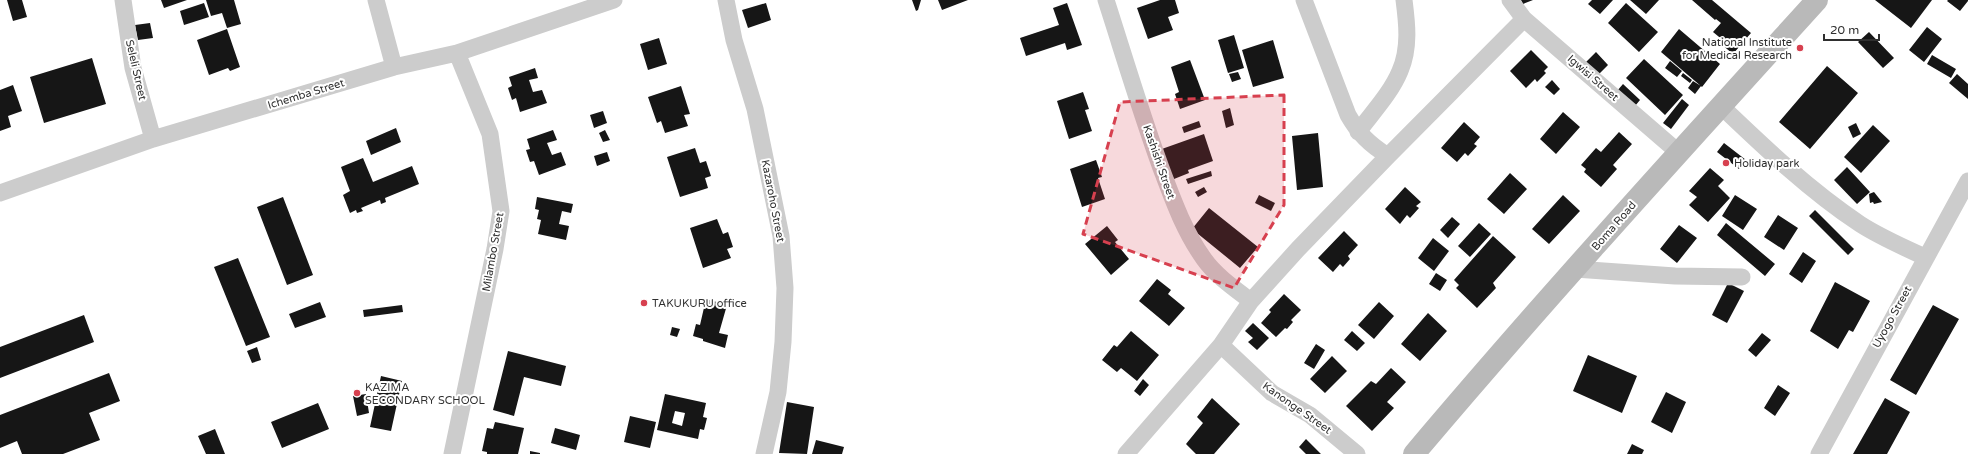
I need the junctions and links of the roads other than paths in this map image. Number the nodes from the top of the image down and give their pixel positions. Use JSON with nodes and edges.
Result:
{"nodes":[{"id":1,"x":123,"y":0,"type":"edge"},
{"id":2,"x":376,"y":0,"type":"edge"},
{"id":3,"x":614,"y":0,"type":"edge"},
{"id":4,"x":726,"y":0,"type":"edge"},
{"id":5,"x":1106,"y":0,"type":"edge"},
{"id":6,"x":1304,"y":0,"type":"edge"},
{"id":7,"x":1404,"y":0,"type":"edge"},
{"id":8,"x":1510,"y":0,"type":"edge"},
{"id":9,"x":1817,"y":0,"type":"edge"},
{"id":10,"x":1524,"y":19,"type":"junction"},
{"id":11,"x":457,"y":53,"type":"junction"},
{"id":12,"x":394,"y":67,"type":"junction"},
{"id":13,"x":1721,"y":106,"type":"junction"},
{"id":14,"x":1358,"y":132,"type":"junction"},
{"id":15,"x":153,"y":139,"type":"junction"},
{"id":16,"x":1678,"y":152,"type":"junction"},
{"id":17,"x":1388,"y":156,"type":"junction"},
{"id":18,"x":1968,"y":181,"type":"edge"},
{"id":19,"x":0,"y":193,"type":"edge"},
{"id":20,"x":1925,"y":256,"type":"junction"},
{"id":21,"x":1575,"y":269,"type":"junction"},
{"id":22,"x":1742,"y":277,"type":"dead end"},
{"id":23,"x":1251,"y":302,"type":"junction"},
{"id":24,"x":1221,"y":345,"type":"junction"},
{"id":25,"x":452,"y":454,"type":"edge"},
{"id":26,"x":764,"y":454,"type":"edge"},
{"id":27,"x":1126,"y":454,"type":"edge"},
{"id":28,"x":1357,"y":454,"type":"edge"},
{"id":29,"x":1414,"y":454,"type":"edge"},
{"id":30,"x":1819,"y":454,"type":"edge"}],
"edges":[{"from":1,"to":15,"type":"street","name":"Seleli Street"},
{"from":2,"to":12,"type":"street"},
{"from":3,"to":11,"type":"street","name":"Ichemba Street"},
{"from":4,"to":26,"type":"street","name":"Kazaroho Street"},
{"from":5,"to":23,"type":"street","name":"Kashishi Street"},
{"from":6,"to":14,"type":"street"},
{"from":7,"to":14,"type":"street"},
{"from":8,"to":10,"type":"street","name":"Igwisi Street"},
{"from":9,"to":13,"type":"main road","name":"Boma Road"},
{"from":10,"to":16,"type":"street","name":"Igwisi Street"},
{"from":10,"to":17,"type":"street"},
{"from":11,"to":12,"type":"street","name":"Ichemba Street"},
{"from":11,"to":25,"type":"street","name":"Milambo Street"},
{"from":12,"to":15,"type":"street","name":"Ichemba Street"},
{"from":13,"to":16,"type":"main road","name":"Boma Road"},
{"from":13,"to":20,"type":"street"},
{"from":14,"to":17,"type":"street"},
{"from":15,"to":19,"type":"street","name":"Ichemba Street"},
{"from":16,"to":21,"type":"main road","name":"Boma Road"},
{"from":17,"to":23,"type":"street"},
{"from":18,"to":20,"type":"street","name":"Uyogo Street"},
{"from":20,"to":30,"type":"street","name":"Uyogo Street"},
{"from":21,"to":22,"type":"street"},
{"from":21,"to":29,"type":"main road","name":"Boma Road"},
{"from":23,"to":24,"type":"street"},
{"from":24,"to":27,"type":"street"},
{"from":24,"to":28,"type":"street","name":"Kanonge Street"}]}
